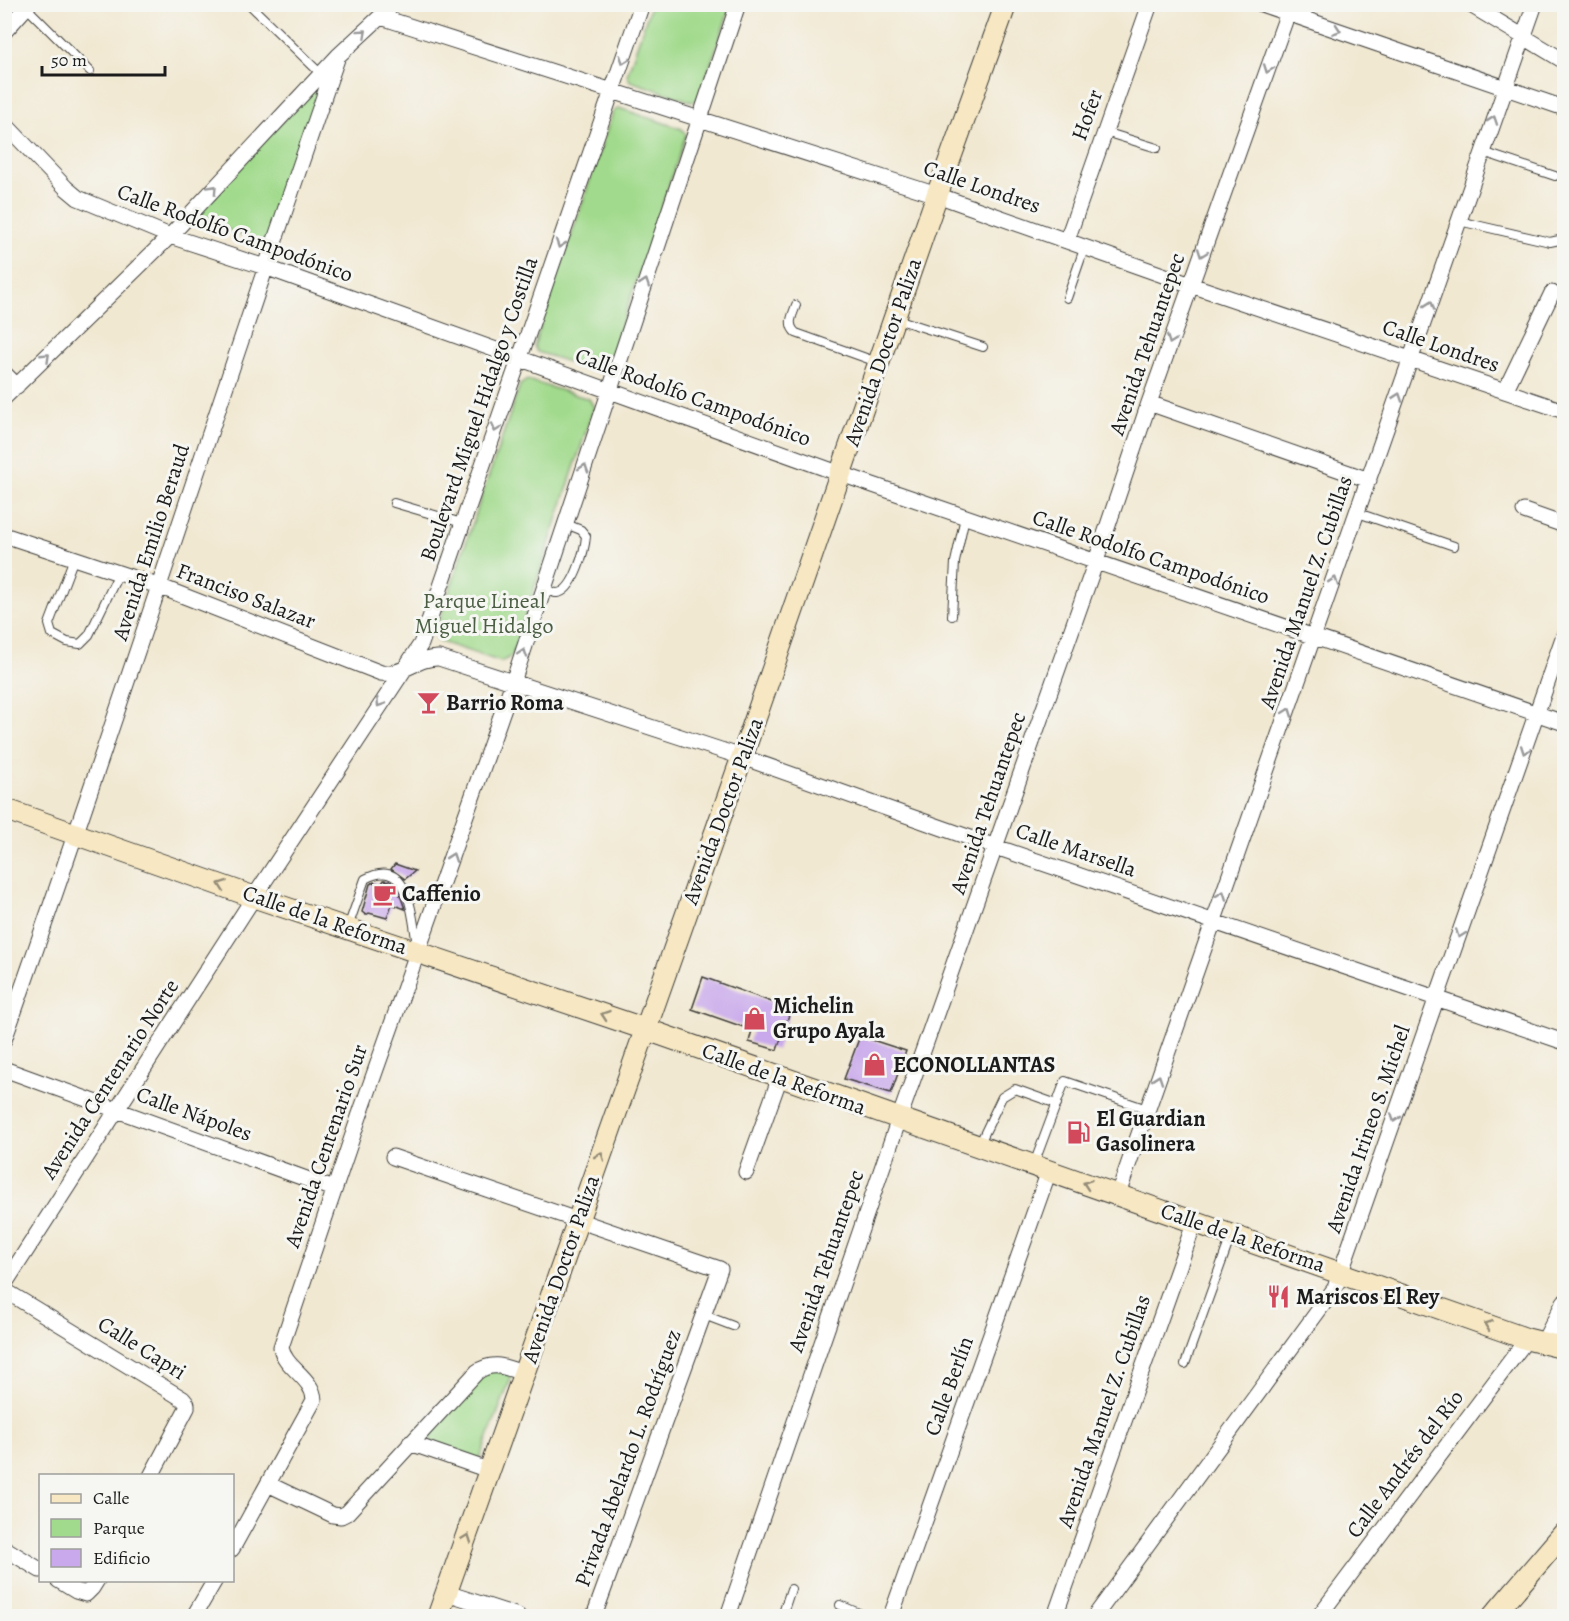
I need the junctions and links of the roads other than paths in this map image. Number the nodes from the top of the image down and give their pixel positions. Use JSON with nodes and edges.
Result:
{"nodes":[{"id":1,"x":394,"y":4,"type":"edge"},
{"id":2,"x":642,"y":4,"type":"edge"},
{"id":3,"x":738,"y":4,"type":"edge"},
{"id":4,"x":1006,"y":4,"type":"edge"},
{"id":5,"x":1150,"y":4,"type":"edge"},
{"id":6,"x":1261,"y":4,"type":"edge"},
{"id":7,"x":1469,"y":4,"type":"edge"},
{"id":8,"x":1535,"y":4,"type":"edge"},
{"id":9,"x":28,"y":6,"type":"edge"},
{"id":10,"x":252,"y":6,"type":"dead end"},
{"id":11,"x":1289,"y":9,"type":"edge"},
{"id":12,"x":381,"y":17,"type":"junction"},
{"id":13,"x":4,"y":32,"type":"edge"},
{"id":14,"x":1523,"y":38,"type":"junction"},
{"id":15,"x":338,"y":56,"type":"junction"},
{"id":16,"x":1564,"y":61,"type":"edge"},
{"id":17,"x":90,"y":71,"type":"dead end"},
{"id":18,"x":321,"y":74,"type":"junction"},
{"id":19,"x":1505,"y":87,"type":"junction"},
{"id":20,"x":613,"y":93,"type":"junction"},
{"id":21,"x":1564,"y":108,"type":"edge"},
{"id":22,"x":701,"y":120,"type":"junction"},
{"id":23,"x":4,"y":123,"type":"edge"},
{"id":24,"x":1105,"y":132,"type":"junction"},
{"id":25,"x":1157,"y":148,"type":"dead end"},
{"id":26,"x":1483,"y":152,"type":"junction"},
{"id":27,"x":1555,"y":176,"type":"dead end"},
{"id":28,"x":937,"y":195,"type":"junction"},
{"id":29,"x":1459,"y":221,"type":"junction"},
{"id":30,"x":170,"y":236,"type":"junction"},
{"id":31,"x":1564,"y":239,"type":"edge"},
{"id":32,"x":1067,"y":240,"type":"junction"},
{"id":33,"x":1085,"y":246,"type":"junction"},
{"id":34,"x":264,"y":267,"type":"junction"},
{"id":35,"x":1191,"y":285,"type":"junction"},
{"id":36,"x":1552,"y":292,"type":"dead end"},
{"id":37,"x":1067,"y":298,"type":"dead end"},
{"id":38,"x":796,"y":305,"type":"dead end"},
{"id":39,"x":895,"y":318,"type":"junction"},
{"id":40,"x":983,"y":347,"type":"dead end"},
{"id":41,"x":521,"y":358,"type":"junction"},
{"id":42,"x":1411,"y":360,"type":"junction"},
{"id":43,"x":878,"y":362,"type":"junction"},
{"id":44,"x":4,"y":373,"type":"edge"},
{"id":45,"x":17,"y":386,"type":"junction"},
{"id":46,"x":609,"y":390,"type":"junction"},
{"id":47,"x":1505,"y":391,"type":"junction"},
{"id":48,"x":4,"y":398,"type":"edge"},
{"id":49,"x":1149,"y":403,"type":"junction"},
{"id":50,"x":1564,"y":411,"type":"edge"},
{"id":51,"x":841,"y":474,"type":"junction"},
{"id":52,"x":1369,"y":480,"type":"junction"},
{"id":53,"x":394,"y":503,"type":"dead end"},
{"id":54,"x":1524,"y":511,"type":"dead end"},
{"id":55,"x":1358,"y":513,"type":"junction"},
{"id":56,"x":965,"y":517,"type":"junction"},
{"id":57,"x":462,"y":523,"type":"junction"},
{"id":58,"x":566,"y":524,"type":"junction"},
{"id":59,"x":1564,"y":525,"type":"edge"},
{"id":60,"x":4,"y":535,"type":"edge"},
{"id":61,"x":1454,"y":546,"type":"dead end"},
{"id":62,"x":74,"y":558,"type":"junction"},
{"id":63,"x":1096,"y":561,"type":"junction"},
{"id":64,"x":119,"y":573,"type":"junction"},
{"id":65,"x":161,"y":587,"type":"junction"},
{"id":66,"x":544,"y":589,"type":"junction"},
{"id":67,"x":952,"y":616,"type":"dead end"},
{"id":68,"x":1564,"y":635,"type":"edge"},
{"id":69,"x":1315,"y":637,"type":"junction"},
{"id":70,"x":402,"y":670,"type":"junction"},
{"id":71,"x":513,"y":682,"type":"junction"},
{"id":72,"x":1538,"y":715,"type":"junction"},
{"id":73,"x":1564,"y":723,"type":"edge"},
{"id":74,"x":742,"y":757,"type":"junction"},
{"id":75,"x":4,"y":809,"type":"edge"},
{"id":76,"x":78,"y":834,"type":"junction"},
{"id":77,"x":996,"y":847,"type":"junction"},
{"id":78,"x":254,"y":897,"type":"junction"},
{"id":79,"x":1213,"y":921,"type":"junction"},
{"id":80,"x":347,"y":928,"type":"junction"},
{"id":81,"x":418,"y":952,"type":"junction"},
{"id":82,"x":1436,"y":999,"type":"junction"},
{"id":83,"x":645,"y":1029,"type":"junction"},
{"id":84,"x":4,"y":1040,"type":"edge"},
{"id":85,"x":1564,"y":1042,"type":"edge"},
{"id":86,"x":4,"y":1069,"type":"edge"},
{"id":87,"x":780,"y":1077,"type":"junction"},
{"id":88,"x":1057,"y":1104,"type":"junction"},
{"id":89,"x":1147,"y":1109,"type":"junction"},
{"id":90,"x":117,"y":1110,"type":"junction"},
{"id":91,"x":899,"y":1119,"type":"junction"},
{"id":92,"x":979,"y":1147,"type":"junction"},
{"id":93,"x":393,"y":1157,"type":"dead end"},
{"id":94,"x":1042,"y":1168,"type":"junction"},
{"id":95,"x":746,"y":1173,"type":"dead end"},
{"id":96,"x":334,"y":1189,"type":"junction"},
{"id":97,"x":1118,"y":1194,"type":"junction"},
{"id":98,"x":578,"y":1221,"type":"junction"},
{"id":99,"x":1195,"y":1221,"type":"junction"},
{"id":100,"x":1232,"y":1234,"type":"junction"},
{"id":101,"x":1342,"y":1273,"type":"junction"},
{"id":102,"x":4,"y":1285,"type":"edge"},
{"id":103,"x":4,"y":1290,"type":"edge"},
{"id":104,"x":1564,"y":1302,"type":"edge"},
{"id":105,"x":704,"y":1315,"type":"junction"},
{"id":106,"x":733,"y":1326,"type":"dead end"},
{"id":107,"x":1535,"y":1341,"type":"junction"},
{"id":108,"x":1564,"y":1348,"type":"edge"},
{"id":109,"x":1185,"y":1364,"type":"dead end"},
{"id":110,"x":525,"y":1374,"type":"junction"},
{"id":111,"x":410,"y":1443,"type":"junction"},
{"id":112,"x":491,"y":1471,"type":"junction"},
{"id":113,"x":152,"y":1474,"type":"edge"},
{"id":114,"x":270,"y":1485,"type":"junction"},
{"id":115,"x":1564,"y":1533,"type":"edge"},
{"id":116,"x":234,"y":1546,"type":"edge"},
{"id":117,"x":4,"y":1548,"type":"edge"},
{"id":118,"x":39,"y":1569,"type":"edge"},
{"id":119,"x":60,"y":1582,"type":"edge"},
{"id":120,"x":96,"y":1582,"type":"edge"},
{"id":121,"x":214,"y":1582,"type":"edge"},
{"id":122,"x":791,"y":1589,"type":"dead end"},
{"id":123,"x":447,"y":1593,"type":"junction"},
{"id":124,"x":840,"y":1605,"type":"dead end"},
{"id":125,"x":194,"y":1617,"type":"edge"},
{"id":126,"x":438,"y":1617,"type":"edge"},
{"id":127,"x":518,"y":1617,"type":"edge"},
{"id":128,"x":594,"y":1617,"type":"edge"},
{"id":129,"x":728,"y":1617,"type":"edge"},
{"id":130,"x":782,"y":1617,"type":"edge"},
{"id":131,"x":866,"y":1617,"type":"edge"},
{"id":132,"x":891,"y":1617,"type":"edge"},
{"id":133,"x":1055,"y":1617,"type":"edge"},
{"id":134,"x":1095,"y":1617,"type":"edge"},
{"id":135,"x":1319,"y":1617,"type":"edge"},
{"id":136,"x":1493,"y":1617,"type":"edge"}],
"edges":[{"from":1,"to":12,"type":"street"},
{"from":2,"to":20,"type":"street","name":"Boulevard Miguel Hidalgo y Costilla","one_way":true},
{"from":3,"to":22,"type":"street"},
{"from":4,"to":28,"type":"main road","name":"Avenida Doctor Paliza"},
{"from":5,"to":24,"type":"street","name":"Hofer"},
{"from":6,"to":11,"type":"street"},
{"from":7,"to":14,"type":"street"},
{"from":8,"to":14,"type":"street","name":"Avenida Manuel Z. Cubillas"},
{"from":9,"to":13,"type":"street"},
{"from":9,"to":17,"type":"lane"},
{"from":10,"to":18,"type":"lane"},
{"from":11,"to":19,"type":"street","one_way":true},
{"from":11,"to":35,"type":"street","name":"Avenida Tehuantepec","one_way":true},
{"from":15,"to":12,"type":"street","one_way":true},
{"from":12,"to":20,"type":"street","name":"Calle Londres"},
{"from":14,"to":16,"type":"street"},
{"from":14,"to":19,"type":"street","name":"Avenida Manuel Z. Cubillas"},
{"from":15,"to":18,"type":"street"},
{"from":15,"to":34,"type":"street","name":"Avenida Emilio Beraud"},
{"from":30,"to":18,"type":"street","one_way":true},
{"from":19,"to":21,"type":"street"},
{"from":26,"to":19,"type":"street","name":"Avenida Manuel Z. Cubillas","one_way":true},
{"from":20,"to":22,"type":"street","name":"Calle Londres"},
{"from":20,"to":41,"type":"street","name":"Boulevard Miguel Hidalgo y Costilla","one_way":true},
{"from":22,"to":28,"type":"street","name":"Calle Londres"},
{"from":46,"to":22,"type":"street","one_way":true},
{"from":23,"to":30,"type":"street","name":"Calle Rodolfo Campodónico"},
{"from":24,"to":25,"type":"lane"},
{"from":24,"to":32,"type":"street","name":"Hofer"},
{"from":26,"to":27,"type":"lane"},
{"from":26,"to":29,"type":"street","name":"Avenida Manuel Z. Cubillas"},
{"from":28,"to":32,"type":"street","name":"Calle Londres"},
{"from":28,"to":39,"type":"main road","name":"Avenida Doctor Paliza"},
{"from":29,"to":31,"type":"lane"},
{"from":42,"to":29,"type":"street","name":"Avenida Manuel Z. Cubillas","one_way":true},
{"from":30,"to":34,"type":"street","name":"Calle Rodolfo Campodónico"},
{"from":45,"to":30,"type":"street","one_way":true},
{"from":32,"to":33,"type":"street","name":"Calle Londres"},
{"from":33,"to":35,"type":"street","name":"Calle Londres"},
{"from":33,"to":37,"type":"lane"},
{"from":34,"to":41,"type":"street","name":"Calle Rodolfo Campodónico"},
{"from":34,"to":65,"type":"street","name":"Avenida Emilio Beraud"},
{"from":35,"to":42,"type":"street","name":"Calle Londres"},
{"from":35,"to":49,"type":"street","name":"Avenida Tehuantepec","one_way":true},
{"from":36,"to":47,"type":"street"},
{"from":38,"to":43,"type":"lane"},
{"from":39,"to":40,"type":"lane"},
{"from":39,"to":43,"type":"main road","name":"Avenida Doctor Paliza"},
{"from":41,"to":46,"type":"street","name":"Calle Rodolfo Campodónico"},
{"from":41,"to":57,"type":"street","name":"Boulevard Miguel Hidalgo y Costilla","one_way":true},
{"from":42,"to":47,"type":"street","name":"Calle Londres"},
{"from":52,"to":42,"type":"street","name":"Avenida Manuel Z. Cubillas","one_way":true},
{"from":43,"to":51,"type":"main road","name":"Avenida Doctor Paliza"},
{"from":44,"to":45,"type":"street"},
{"from":45,"to":48,"type":"street"},
{"from":46,"to":51,"type":"street","name":"Calle Rodolfo Campodónico"},
{"from":58,"to":46,"type":"street","one_way":true},
{"from":47,"to":50,"type":"street","name":"Calle Londres"},
{"from":49,"to":52,"type":"street"},
{"from":49,"to":63,"type":"street","name":"Avenida Tehuantepec"},
{"from":51,"to":56,"type":"street","name":"Calle Rodolfo Campodónico"},
{"from":51,"to":74,"type":"main road","name":"Avenida Doctor Paliza"},
{"from":52,"to":55,"type":"street","name":"Avenida Manuel Z. Cubillas"},
{"from":53,"to":57,"type":"lane"},
{"from":54,"to":59,"type":"street"},
{"from":55,"to":61,"type":"lane"},
{"from":69,"to":55,"type":"street","name":"Avenida Manuel Z. Cubillas","one_way":true},
{"from":56,"to":63,"type":"street","name":"Calle Rodolfo Campodónico"},
{"from":56,"to":67,"type":"lane"},
{"from":57,"to":70,"type":"street","name":"Boulevard Miguel Hidalgo y Costilla"},
{"from":58,"to":66,"type":"street"},
{"from":58,"to":66,"type":"lane"},
{"from":60,"to":62,"type":"street","name":"Franciso Salazar"},
{"from":62,"to":64,"type":"street","name":"Franciso Salazar"},
{"from":62,"to":64,"type":"lane"},
{"from":63,"to":69,"type":"street","name":"Calle Rodolfo Campodónico"},
{"from":63,"to":77,"type":"street","name":"Avenida Tehuantepec"},
{"from":64,"to":65,"type":"street","name":"Franciso Salazar"},
{"from":65,"to":70,"type":"street","name":"Franciso Salazar"},
{"from":65,"to":76,"type":"street","name":"Avenida Emilio Beraud"},
{"from":71,"to":66,"type":"street","one_way":true},
{"from":68,"to":72,"type":"street","name":"Avenida Irineo S. Michel"},
{"from":69,"to":72,"type":"street","name":"Calle Rodolfo Campodónico"},
{"from":79,"to":69,"type":"street","name":"Avenida Manuel Z. Cubillas","one_way":true},
{"from":70,"to":71,"type":"street","name":"Calle Marsella"},
{"from":70,"to":78,"type":"street","name":"Boulevard Miguel Hidalgo y Costilla","one_way":true},
{"from":71,"to":74,"type":"street","name":"Calle Marsella"},
{"from":81,"to":71,"type":"street","one_way":true},
{"from":72,"to":73,"type":"street","name":"Calle Rodolfo Campodónico"},
{"from":72,"to":82,"type":"street","name":"Avenida Irineo S. Michel","one_way":true},
{"from":74,"to":77,"type":"street","name":"Calle Marsella"},
{"from":74,"to":83,"type":"main road","name":"Avenida Doctor Paliza"},
{"from":75,"to":76,"type":"main road","name":"Calle de la Reforma"},
{"from":78,"to":76,"type":"main road","name":"Calle de la Reforma","one_way":true},
{"from":76,"to":84,"type":"street","name":"Avenida Emilio Beraud"},
{"from":77,"to":79,"type":"street","name":"Calle Marsella"},
{"from":77,"to":91,"type":"street","name":"Avenida Tehuantepec"},
{"from":78,"to":80,"type":"main road","name":"Calle de la Reforma"},
{"from":78,"to":90,"type":"street","name":"Avenida Centenario Norte"},
{"from":79,"to":82,"type":"street","name":"Calle Marsella"},
{"from":89,"to":79,"type":"street","name":"Avenida Manuel Z. Cubillas","one_way":true},
{"from":80,"to":81,"type":"main road","name":"Calle de la Reforma"},
{"from":80,"to":81,"type":"lane"},
{"from":83,"to":81,"type":"main road","name":"Calle de la Reforma","one_way":true},
{"from":81,"to":96,"type":"street","name":"Avenida Centenario Sur"},
{"from":82,"to":85,"type":"street","name":"Calle Marsella"},
{"from":82,"to":101,"type":"street","name":"Avenida Irineo S. Michel","one_way":true},
{"from":83,"to":87,"type":"main road","name":"Calle de la Reforma"},
{"from":98,"to":83,"type":"main road","name":"Avenida Doctor Paliza","one_way":true},
{"from":86,"to":90,"type":"street","name":"Calle Nápoles"},
{"from":87,"to":91,"type":"main road","name":"Calle de la Reforma"},
{"from":87,"to":95,"type":"street"},
{"from":88,"to":89,"type":"lane"},
{"from":88,"to":92,"type":"lane"},
{"from":88,"to":94,"type":"lane"},
{"from":89,"to":97,"type":"street","name":"Avenida Manuel Z. Cubillas"},
{"from":90,"to":96,"type":"street","name":"Calle Nápoles"},
{"from":90,"to":102,"type":"street","name":"Avenida Centenario Norte"},
{"from":91,"to":92,"type":"main road","name":"Calle de la Reforma"},
{"from":91,"to":129,"type":"street","name":"Avenida Tehuantepec"},
{"from":92,"to":94,"type":"main road","name":"Calle de la Reforma"},
{"from":93,"to":98,"type":"street"},
{"from":97,"to":94,"type":"main road","name":"Calle de la Reforma","one_way":true},
{"from":94,"to":132,"type":"street","name":"Calle Berlín"},
{"from":96,"to":114,"type":"street","name":"Avenida Centenario Sur"},
{"from":97,"to":99,"type":"main road","name":"Calle de la Reforma"},
{"from":98,"to":105,"type":"street","name":"Privada Abelardo L. Rodríguez"},
{"from":98,"to":110,"type":"main road","name":"Avenida Doctor Paliza"},
{"from":99,"to":100,"type":"main road","name":"Calle de la Reforma"},
{"from":99,"to":133,"type":"street","name":"Avenida Manuel Z. Cubillas"},
{"from":100,"to":101,"type":"main road","name":"Calle de la Reforma"},
{"from":100,"to":109,"type":"lane"},
{"from":107,"to":101,"type":"main road","name":"Calle de la Reforma","one_way":true},
{"from":101,"to":134,"type":"street","name":"Avenida Irineo S. Michel"},
{"from":103,"to":113,"type":"street","name":"Calle Capri"},
{"from":104,"to":107,"type":"street","name":"Calle Andrés del Río"},
{"from":105,"to":106,"type":"lane","name":"Privada Abelardo L. Rodríguez"},
{"from":105,"to":128,"type":"street","name":"Privada Abelardo L. Rodríguez"},
{"from":107,"to":108,"type":"main road","name":"Calle de la Reforma"},
{"from":107,"to":135,"type":"street","name":"Calle Andrés del Río"},
{"from":110,"to":111,"type":"street"},
{"from":110,"to":112,"type":"main road","name":"Avenida Doctor Paliza"},
{"from":111,"to":112,"type":"street"},
{"from":111,"to":114,"type":"street"},
{"from":123,"to":112,"type":"main road","name":"Avenida Doctor Paliza","one_way":true},
{"from":114,"to":116,"type":"street"},
{"from":115,"to":136,"type":"main road"},
{"from":117,"to":118,"type":"street"},
{"from":119,"to":120,"type":"street"},
{"from":121,"to":125,"type":"street"},
{"from":122,"to":130,"type":"lane"},
{"from":123,"to":126,"type":"main road","name":"Avenida Doctor Paliza"},
{"from":123,"to":127,"type":"street"},
{"from":124,"to":131,"type":"lane"}]}
